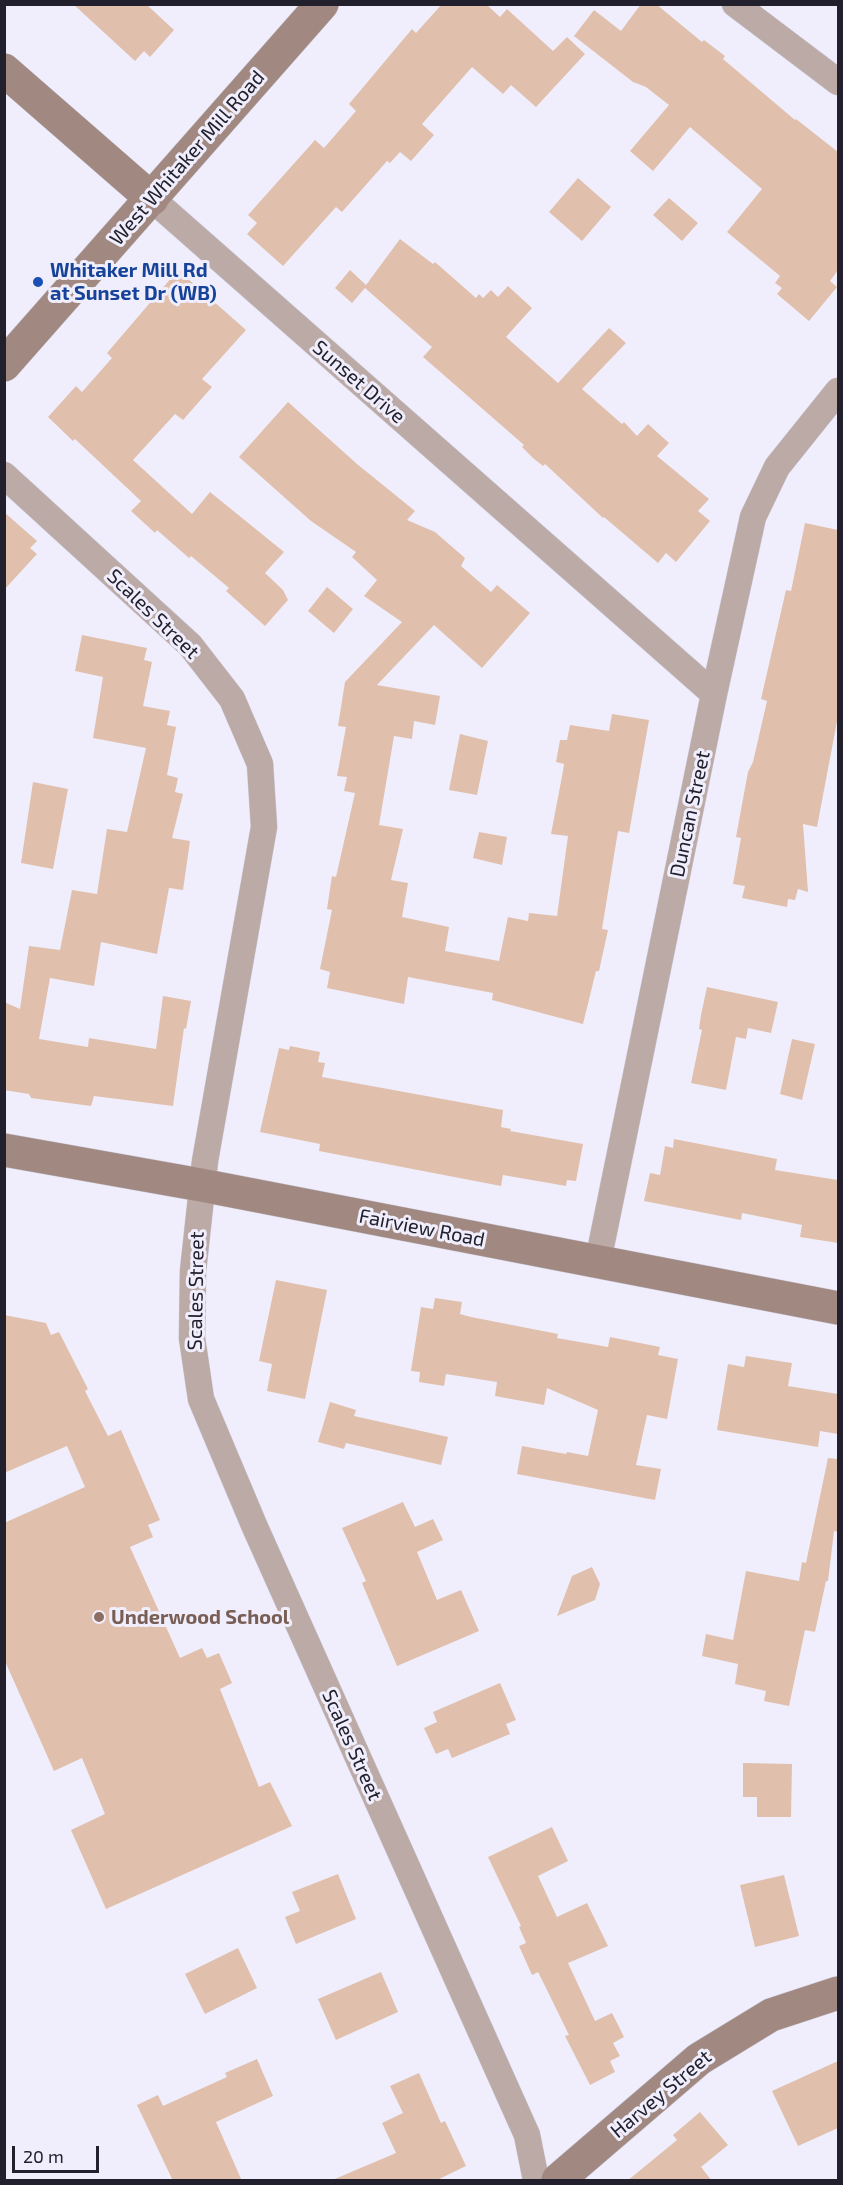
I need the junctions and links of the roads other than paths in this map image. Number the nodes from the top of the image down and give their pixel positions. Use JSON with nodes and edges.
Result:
{"nodes":[{"id":1,"x":322,"y":4,"type":"edge"},
{"id":2,"x":735,"y":4,"type":"edge"},
{"id":3,"x":4,"y":70,"type":"edge"},
{"id":4,"x":838,"y":82,"type":"edge"},
{"id":5,"x":152,"y":199,"type":"junction"},
{"id":6,"x":4,"y":365,"type":"edge"},
{"id":7,"x":838,"y":391,"type":"edge"},
{"id":8,"x":4,"y":475,"type":"edge"},
{"id":9,"x":714,"y":694,"type":"junction"},
{"id":10,"x":4,"y":1150,"type":"edge"},
{"id":11,"x":201,"y":1185,"type":"junction"},
{"id":12,"x":598,"y":1261,"type":"junction"},
{"id":13,"x":838,"y":1308,"type":"edge"},
{"id":14,"x":838,"y":1993,"type":"edge"},
{"id":15,"x":536,"y":2181,"type":"edge"},
{"id":16,"x":558,"y":2181,"type":"edge"}],
"edges":[{"from":1,"to":5,"type":"street","name":"West Whitaker Mill Road"},
{"from":2,"to":4,"type":"street"},
{"from":3,"to":5,"type":"street","name":"Sunset Drive"},
{"from":5,"to":6,"type":"street","name":"West Whitaker Mill Road"},
{"from":5,"to":9,"type":"street","name":"Sunset Drive"},
{"from":7,"to":9,"type":"street","name":"Duncan Street"},
{"from":8,"to":11,"type":"street","name":"Scales Street"},
{"from":9,"to":12,"type":"street","name":"Duncan Street"},
{"from":10,"to":11,"type":"street","name":"Fairview Road"},
{"from":11,"to":12,"type":"street","name":"Fairview Road"},
{"from":11,"to":15,"type":"street","name":"Scales Street"},
{"from":12,"to":13,"type":"street","name":"Fairview Road"},
{"from":14,"to":16,"type":"street","name":"Harvey Street"}]}
